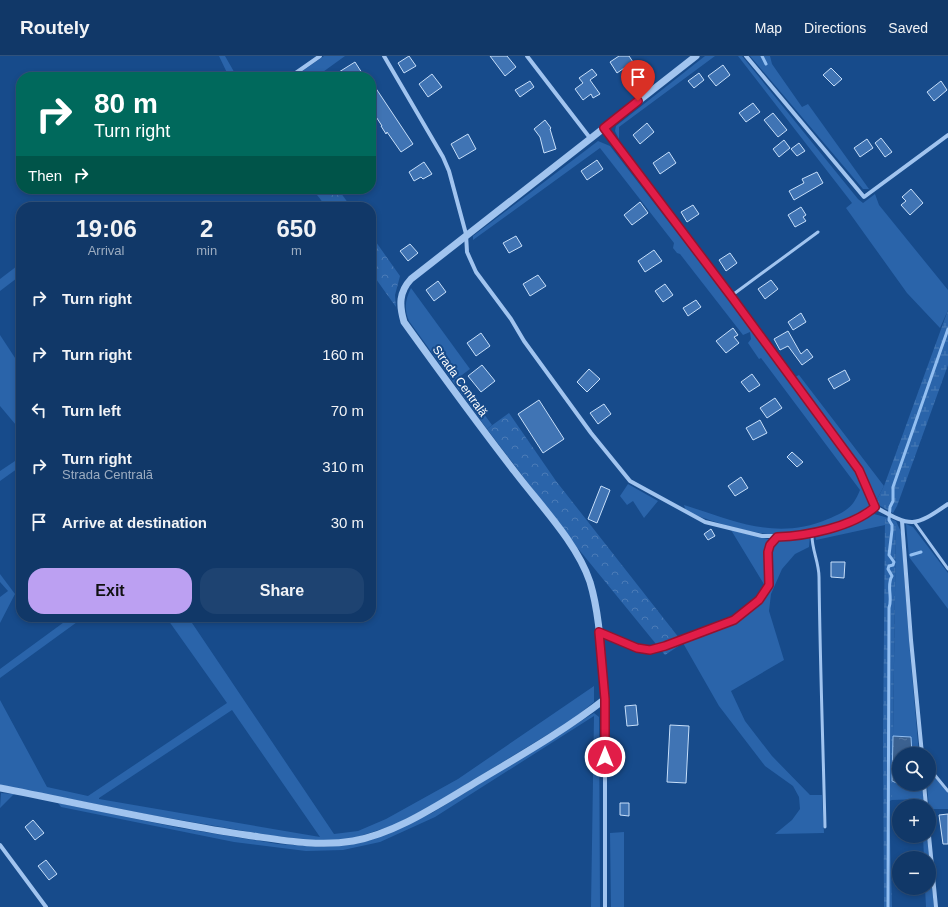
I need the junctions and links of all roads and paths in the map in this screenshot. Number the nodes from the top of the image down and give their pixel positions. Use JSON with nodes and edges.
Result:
{"nodes":[{"id":1,"x":320,"y":56,"type":"edge"},
{"id":2,"x":384,"y":56,"type":"edge"},
{"id":3,"x":527,"y":56,"type":"edge"},
{"id":4,"x":696,"y":56,"type":"edge"},
{"id":5,"x":746,"y":56,"type":"edge"},
{"id":6,"x":297,"y":72,"type":"edge"},
{"id":7,"x":604,"y":128,"type":"junction"},
{"id":8,"x":948,"y":135,"type":"edge"},
{"id":9,"x":590,"y":138,"type":"junction"},
{"id":10,"x":818,"y":232,"type":"dead end"},
{"id":11,"x":466,"y":234,"type":"junction"},
{"id":12,"x":731,"y":296,"type":"junction"},
{"id":13,"x":948,"y":504,"type":"edge"},
{"id":14,"x":875,"y":507,"type":"junction"},
{"id":15,"x":902,"y":520,"type":"junction"},
{"id":16,"x":915,"y":523,"type":"junction"},
{"id":17,"x":812,"y":533,"type":"junction"},
{"id":18,"x":777,"y":537,"type":"junction"},
{"id":19,"x":948,"y":569,"type":"edge"},
{"id":20,"x":599,"y":632,"type":"junction"},
{"id":21,"x":605,"y":699,"type":"junction"},
{"id":22,"x":921,"y":747,"type":"edge"},
{"id":23,"x":936,"y":776,"type":"edge"},
{"id":24,"x":0,"y":788,"type":"edge"},
{"id":25,"x":948,"y":791,"type":"edge"},
{"id":26,"x":826,"y":827,"type":"dead end"},
{"id":27,"x":930,"y":843,"type":"edge"},
{"id":28,"x":0,"y":845,"type":"edge"},
{"id":29,"x":46,"y":907,"type":"edge"},
{"id":30,"x":605,"y":907,"type":"edge"},
{"id":31,"x":936,"y":907,"type":"edge"}],
"edges":[{"from":1,"to":6,"type":"street"},
{"from":2,"to":11,"type":"street"},
{"from":3,"to":9,"type":"street"},
{"from":4,"to":7,"type":"street","name":"Strada Centrală"},
{"from":5,"to":8,"type":"street"},
{"from":7,"to":9,"type":"street","name":"Strada Centrală"},
{"from":7,"to":12,"type":"street"},
{"from":9,"to":11,"type":"street","name":"Strada Centrală"},
{"from":10,"to":12,"type":"lane"},
{"from":11,"to":18,"type":"street"},
{"from":11,"to":20,"type":"street","name":"Strada Centrală"},
{"from":12,"to":14,"type":"street"},
{"from":13,"to":16,"type":"street"},
{"from":14,"to":15,"type":"street"},
{"from":14,"to":17,"type":"street"},
{"from":15,"to":16,"type":"street"},
{"from":15,"to":22,"type":"street"},
{"from":16,"to":19,"type":"lane"},
{"from":17,"to":18,"type":"street"},
{"from":17,"to":26,"type":"lane"},
{"from":18,"to":20,"type":"lane"},
{"from":20,"to":21,"type":"street","name":"Strada Centrală"},
{"from":21,"to":24,"type":"street"},
{"from":21,"to":30,"type":"street","name":"Strada Centrală"},
{"from":23,"to":25,"type":"lane"},
{"from":27,"to":31,"type":"street"},
{"from":28,"to":29,"type":"street"}]}
